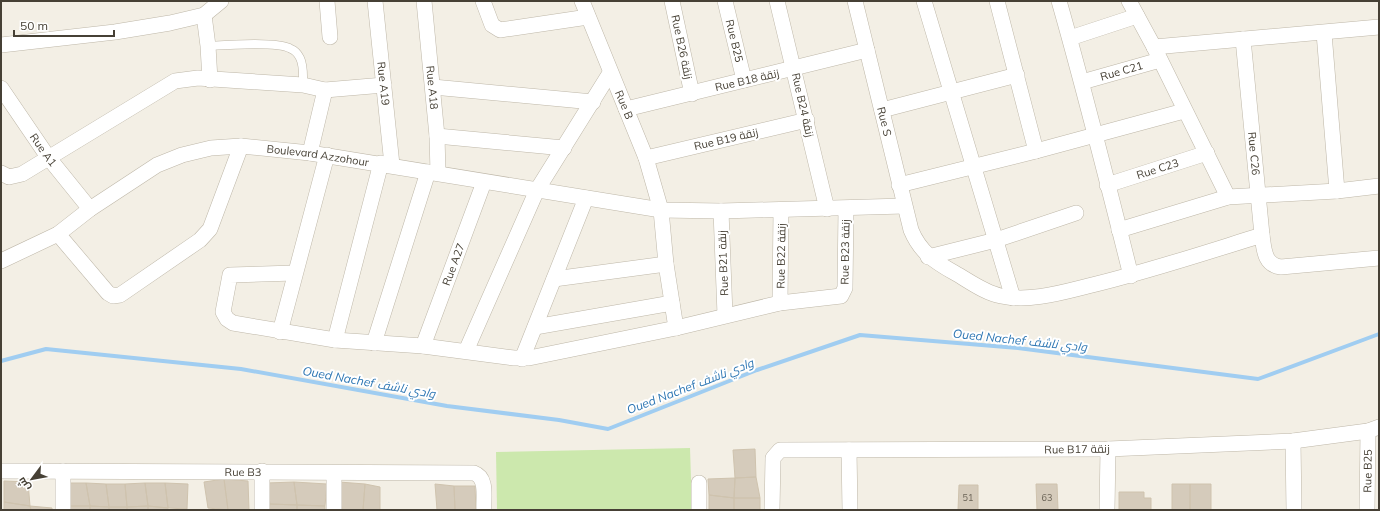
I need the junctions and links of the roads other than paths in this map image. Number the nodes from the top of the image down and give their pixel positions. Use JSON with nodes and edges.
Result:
{"nodes":[{"id":1,"x":221,"y":1,"type":"edge"},
{"id":2,"x":327,"y":1,"type":"edge"},
{"id":3,"x":375,"y":1,"type":"edge"},
{"id":4,"x":424,"y":1,"type":"edge"},
{"id":5,"x":483,"y":1,"type":"edge"},
{"id":6,"x":582,"y":1,"type":"edge"},
{"id":7,"x":672,"y":1,"type":"edge"},
{"id":8,"x":725,"y":1,"type":"edge"},
{"id":9,"x":778,"y":1,"type":"edge"},
{"id":10,"x":855,"y":1,"type":"edge"},
{"id":11,"x":924,"y":1,"type":"edge"},
{"id":12,"x":997,"y":1,"type":"edge"},
{"id":13,"x":1059,"y":1,"type":"edge"},
{"id":14,"x":1129,"y":1,"type":"edge"},
{"id":15,"x":204,"y":15,"type":"junction"},
{"id":16,"x":1137,"y":16,"type":"junction"},
{"id":17,"x":588,"y":17,"type":"junction"},
{"id":18,"x":1379,"y":27,"type":"edge"},
{"id":19,"x":1324,"y":33,"type":"junction"},
{"id":20,"x":330,"y":37,"type":"dead end"},
{"id":21,"x":1070,"y":38,"type":"junction"},
{"id":22,"x":1243,"y":39,"type":"junction"},
{"id":23,"x":1,"y":45,"type":"edge"},
{"id":24,"x":208,"y":46,"type":"junction"},
{"id":25,"x":867,"y":50,"type":"junction"},
{"id":26,"x":1157,"y":54,"type":"junction"},
{"id":27,"x":794,"y":69,"type":"junction"},
{"id":28,"x":610,"y":74,"type":"junction"},
{"id":29,"x":1017,"y":76,"type":"junction"},
{"id":30,"x":210,"y":80,"type":"junction"},
{"id":31,"x":744,"y":80,"type":"junction"},
{"id":32,"x":1082,"y":82,"type":"junction"},
{"id":33,"x":303,"y":85,"type":"junction"},
{"id":34,"x":384,"y":85,"type":"junction"},
{"id":35,"x":433,"y":87,"type":"junction"},
{"id":36,"x":1,"y":88,"type":"edge"},
{"id":37,"x":325,"y":90,"type":"junction"},
{"id":38,"x":950,"y":93,"type":"junction"},
{"id":39,"x":692,"y":94,"type":"junction"},
{"id":40,"x":593,"y":102,"type":"junction"},
{"id":41,"x":626,"y":109,"type":"junction"},
{"id":42,"x":882,"y":110,"type":"junction"},
{"id":43,"x":1184,"y":110,"type":"junction"},
{"id":44,"x":807,"y":120,"type":"junction"},
{"id":45,"x":437,"y":136,"type":"junction"},
{"id":46,"x":1094,"y":136,"type":"junction"},
{"id":47,"x":241,"y":146,"type":"junction"},
{"id":48,"x":564,"y":148,"type":"junction"},
{"id":49,"x":1036,"y":151,"type":"junction"},
{"id":50,"x":310,"y":153,"type":"junction"},
{"id":51,"x":1207,"y":153,"type":"junction"},
{"id":52,"x":327,"y":155,"type":"junction"},
{"id":53,"x":48,"y":157,"type":"junction"},
{"id":54,"x":646,"y":158,"type":"junction"},
{"id":55,"x":386,"y":164,"type":"junction"},
{"id":56,"x":973,"y":166,"type":"junction"},
{"id":57,"x":1,"y":173,"type":"edge"},
{"id":58,"x":433,"y":173,"type":"junction"},
{"id":59,"x":484,"y":182,"type":"junction"},
{"id":60,"x":1107,"y":184,"type":"junction"},
{"id":61,"x":899,"y":185,"type":"junction"},
{"id":62,"x":1379,"y":186,"type":"edge"},
{"id":63,"x":537,"y":190,"type":"junction"},
{"id":64,"x":1337,"y":191,"type":"junction"},
{"id":65,"x":1258,"y":196,"type":"junction"},
{"id":66,"x":1228,"y":197,"type":"junction"},
{"id":67,"x":586,"y":198,"type":"junction"},
{"id":68,"x":904,"y":206,"type":"junction"},
{"id":69,"x":90,"y":209,"type":"junction"},
{"id":70,"x":827,"y":209,"type":"junction"},
{"id":71,"x":846,"y":209,"type":"junction"},
{"id":72,"x":661,"y":210,"type":"junction"},
{"id":73,"x":781,"y":210,"type":"junction"},
{"id":74,"x":721,"y":211,"type":"junction"},
{"id":75,"x":1076,"y":213,"type":"dead end"},
{"id":76,"x":1119,"y":230,"type":"junction"},
{"id":77,"x":58,"y":234,"type":"junction"},
{"id":78,"x":1262,"y":235,"type":"junction"},
{"id":79,"x":996,"y":240,"type":"junction"},
{"id":80,"x":928,"y":257,"type":"junction"},
{"id":81,"x":1379,"y":258,"type":"edge"},
{"id":82,"x":1,"y":261,"type":"edge"},
{"id":83,"x":666,"y":264,"type":"junction"},
{"id":84,"x":295,"y":273,"type":"junction"},
{"id":85,"x":1131,"y":276,"type":"junction"},
{"id":86,"x":554,"y":279,"type":"junction"},
{"id":87,"x":1013,"y":298,"type":"junction"},
{"id":88,"x":672,"y":303,"type":"junction"},
{"id":89,"x":780,"y":303,"type":"junction"},
{"id":90,"x":725,"y":315,"type":"junction"},
{"id":91,"x":535,"y":327,"type":"junction"},
{"id":92,"x":676,"y":328,"type":"junction"},
{"id":93,"x":280,"y":332,"type":"junction"},
{"id":94,"x":335,"y":340,"type":"junction"},
{"id":95,"x":374,"y":343,"type":"junction"},
{"id":96,"x":423,"y":346,"type":"junction"},
{"id":97,"x":466,"y":351,"type":"junction"},
{"id":98,"x":522,"y":359,"type":"junction"},
{"id":99,"x":1373,"y":429,"type":"edge"},
{"id":100,"x":1293,"y":440,"type":"junction"},
{"id":101,"x":1108,"y":449,"type":"junction"},
{"id":102,"x":849,"y":450,"type":"junction"},
{"id":103,"x":1,"y":471,"type":"edge"},
{"id":104,"x":63,"y":471,"type":"junction"},
{"id":105,"x":262,"y":471,"type":"junction"},
{"id":106,"x":334,"y":473,"type":"junction"},
{"id":107,"x":699,"y":483,"type":"dead end"},
{"id":108,"x":63,"y":510,"type":"edge"},
{"id":109,"x":262,"y":510,"type":"edge"},
{"id":110,"x":334,"y":510,"type":"edge"},
{"id":111,"x":484,"y":510,"type":"edge"},
{"id":112,"x":699,"y":510,"type":"edge"},
{"id":113,"x":772,"y":510,"type":"edge"},
{"id":114,"x":850,"y":510,"type":"edge"},
{"id":115,"x":1107,"y":510,"type":"edge"},
{"id":116,"x":1294,"y":510,"type":"edge"},
{"id":117,"x":1367,"y":510,"type":"edge"}],
"edges":[{"from":1,"to":15,"type":"street"},
{"from":2,"to":20,"type":"street"},
{"from":3,"to":34,"type":"street","name":"Rue A19"},
{"from":4,"to":35,"type":"street","name":"Rue A18"},
{"from":5,"to":17,"type":"street"},
{"from":6,"to":17,"type":"street","name":"Rue B"},
{"from":7,"to":39,"type":"street","name":"Rue B26 زنقة"},
{"from":8,"to":31,"type":"street","name":"Rue B25"},
{"from":9,"to":27,"type":"street","name":"Rue B24 زنقة"},
{"from":10,"to":25,"type":"street","name":"Rue S"},
{"from":11,"to":38,"type":"street"},
{"from":12,"to":29,"type":"street"},
{"from":13,"to":21,"type":"street"},
{"from":14,"to":16,"type":"street"},
{"from":15,"to":23,"type":"street"},
{"from":15,"to":24,"type":"street"},
{"from":16,"to":21,"type":"street"},
{"from":16,"to":26,"type":"street"},
{"from":17,"to":28,"type":"street","name":"Rue B"},
{"from":18,"to":19,"type":"street","name":"Rue C21"},
{"from":19,"to":22,"type":"street","name":"Rue C21"},
{"from":19,"to":64,"type":"street"},
{"from":21,"to":32,"type":"street"},
{"from":22,"to":26,"type":"street","name":"Rue C21"},
{"from":22,"to":65,"type":"street","name":"Rue C26"},
{"from":24,"to":30,"type":"street"},
{"from":24,"to":33,"type":"lane"},
{"from":25,"to":27,"type":"street","name":"Rue B18 زنقة"},
{"from":25,"to":42,"type":"street","name":"Rue S"},
{"from":26,"to":32,"type":"street","name":"Rue C21"},
{"from":26,"to":43,"type":"street"},
{"from":27,"to":31,"type":"street","name":"Rue B18 زنقة"},
{"from":27,"to":44,"type":"street","name":"Rue B24 زنقة"},
{"from":28,"to":40,"type":"street"},
{"from":28,"to":41,"type":"street","name":"Rue B"},
{"from":29,"to":38,"type":"street"},
{"from":29,"to":49,"type":"street"},
{"from":30,"to":33,"type":"street"},
{"from":30,"to":53,"type":"street"},
{"from":31,"to":39,"type":"street","name":"Rue B18 زنقة"},
{"from":32,"to":46,"type":"street"},
{"from":33,"to":37,"type":"street"},
{"from":34,"to":37,"type":"street"},
{"from":34,"to":55,"type":"street","name":"Rue A19"},
{"from":35,"to":40,"type":"street"},
{"from":35,"to":45,"type":"street","name":"Rue A18"},
{"from":36,"to":53,"type":"street","name":"Rue A1"},
{"from":37,"to":50,"type":"street"},
{"from":38,"to":42,"type":"street"},
{"from":38,"to":56,"type":"street"},
{"from":39,"to":41,"type":"street","name":"Rue B18 زنقة"},
{"from":40,"to":48,"type":"street"},
{"from":41,"to":54,"type":"street","name":"Rue B"},
{"from":42,"to":61,"type":"street","name":"Rue S"},
{"from":43,"to":46,"type":"street"},
{"from":43,"to":51,"type":"street"},
{"from":44,"to":54,"type":"street","name":"Rue B19 زنقة"},
{"from":44,"to":70,"type":"street","name":"Rue B24 زنقة"},
{"from":45,"to":48,"type":"street"},
{"from":45,"to":58,"type":"street","name":"Rue A18"},
{"from":46,"to":49,"type":"street"},
{"from":46,"to":60,"type":"street"},
{"from":47,"to":50,"type":"street","name":"Boulevard Azzohour"},
{"from":47,"to":69,"type":"street","name":"Boulevard Azzohour"},
{"from":47,"to":77,"type":"street"},
{"from":48,"to":63,"type":"street"},
{"from":49,"to":56,"type":"street"},
{"from":50,"to":52,"type":"street","name":"Boulevard Azzohour"},
{"from":51,"to":60,"type":"street","name":"Rue C23"},
{"from":51,"to":66,"type":"street"},
{"from":52,"to":55,"type":"street","name":"Boulevard Azzohour"},
{"from":52,"to":84,"type":"street"},
{"from":53,"to":57,"type":"street"},
{"from":53,"to":69,"type":"street","name":"Rue A1"},
{"from":54,"to":72,"type":"street","name":"Rue B"},
{"from":55,"to":58,"type":"street","name":"Boulevard Azzohour"},
{"from":55,"to":94,"type":"street"},
{"from":56,"to":61,"type":"street"},
{"from":56,"to":79,"type":"street"},
{"from":58,"to":59,"type":"street","name":"Boulevard Azzohour"},
{"from":58,"to":95,"type":"street","name":"Rue A18"},
{"from":59,"to":63,"type":"street","name":"Boulevard Azzohour"},
{"from":59,"to":96,"type":"street","name":"Rue A27"},
{"from":60,"to":76,"type":"street"},
{"from":61,"to":68,"type":"street","name":"Rue S"},
{"from":62,"to":64,"type":"street"},
{"from":63,"to":67,"type":"street","name":"Boulevard Azzohour"},
{"from":63,"to":97,"type":"street"},
{"from":64,"to":65,"type":"street"},
{"from":65,"to":66,"type":"street"},
{"from":65,"to":78,"type":"street","name":"Rue C26"},
{"from":66,"to":76,"type":"street"},
{"from":67,"to":72,"type":"street","name":"Boulevard Azzohour"},
{"from":67,"to":86,"type":"street"},
{"from":68,"to":71,"type":"street","name":"Boulevard Azzohour"},
{"from":68,"to":80,"type":"street","name":"Rue S"},
{"from":69,"to":77,"type":"street","name":"Boulevard Azzohour"},
{"from":70,"to":71,"type":"street","name":"Boulevard Azzohour"},
{"from":70,"to":73,"type":"street","name":"Boulevard Azzohour"},
{"from":71,"to":89,"type":"street","name":"Rue B23 زنقة"},
{"from":72,"to":74,"type":"street","name":"Boulevard Azzohour"},
{"from":72,"to":83,"type":"street","name":"Rue B"},
{"from":73,"to":74,"type":"street","name":"Boulevard Azzohour"},
{"from":73,"to":89,"type":"street","name":"Rue B22 زنقة"},
{"from":74,"to":90,"type":"street","name":"Rue B21 زنقة"},
{"from":75,"to":79,"type":"street"},
{"from":76,"to":85,"type":"street"},
{"from":77,"to":82,"type":"street","name":"Boulevard Azzohour"},
{"from":78,"to":81,"type":"street","name":"Rue C26"},
{"from":78,"to":85,"type":"street"},
{"from":79,"to":80,"type":"street"},
{"from":79,"to":87,"type":"street"},
{"from":80,"to":87,"type":"street"},
{"from":83,"to":86,"type":"street"},
{"from":83,"to":88,"type":"street","name":"Rue B"},
{"from":84,"to":93,"type":"street"},
{"from":84,"to":93,"type":"street"},
{"from":85,"to":87,"type":"street"},
{"from":86,"to":91,"type":"street"},
{"from":88,"to":91,"type":"street"},
{"from":88,"to":92,"type":"street","name":"Rue B"},
{"from":89,"to":90,"type":"street"},
{"from":90,"to":92,"type":"street"},
{"from":91,"to":98,"type":"street"},
{"from":92,"to":98,"type":"street"},
{"from":93,"to":94,"type":"street"},
{"from":94,"to":95,"type":"street"},
{"from":95,"to":96,"type":"street"},
{"from":96,"to":97,"type":"street"},
{"from":97,"to":98,"type":"street"},
{"from":99,"to":100,"type":"street","name":"Rue B17 زنقة"},
{"from":99,"to":117,"type":"street","name":"Rue B25"},
{"from":100,"to":101,"type":"street","name":"Rue B17 زنقة"},
{"from":100,"to":116,"type":"street"},
{"from":101,"to":102,"type":"street","name":"Rue B17 زنقة"},
{"from":101,"to":115,"type":"street"},
{"from":102,"to":113,"type":"street","name":"Rue B17 زنقة"},
{"from":102,"to":114,"type":"street"},
{"from":103,"to":104,"type":"street","name":"Rue B3"},
{"from":104,"to":105,"type":"street","name":"Rue B3"},
{"from":104,"to":108,"type":"street"},
{"from":105,"to":106,"type":"street","name":"Rue B3"},
{"from":105,"to":109,"type":"street"},
{"from":106,"to":110,"type":"street"},
{"from":106,"to":111,"type":"street","name":"Rue B3"},
{"from":107,"to":112,"type":"street"}]}
